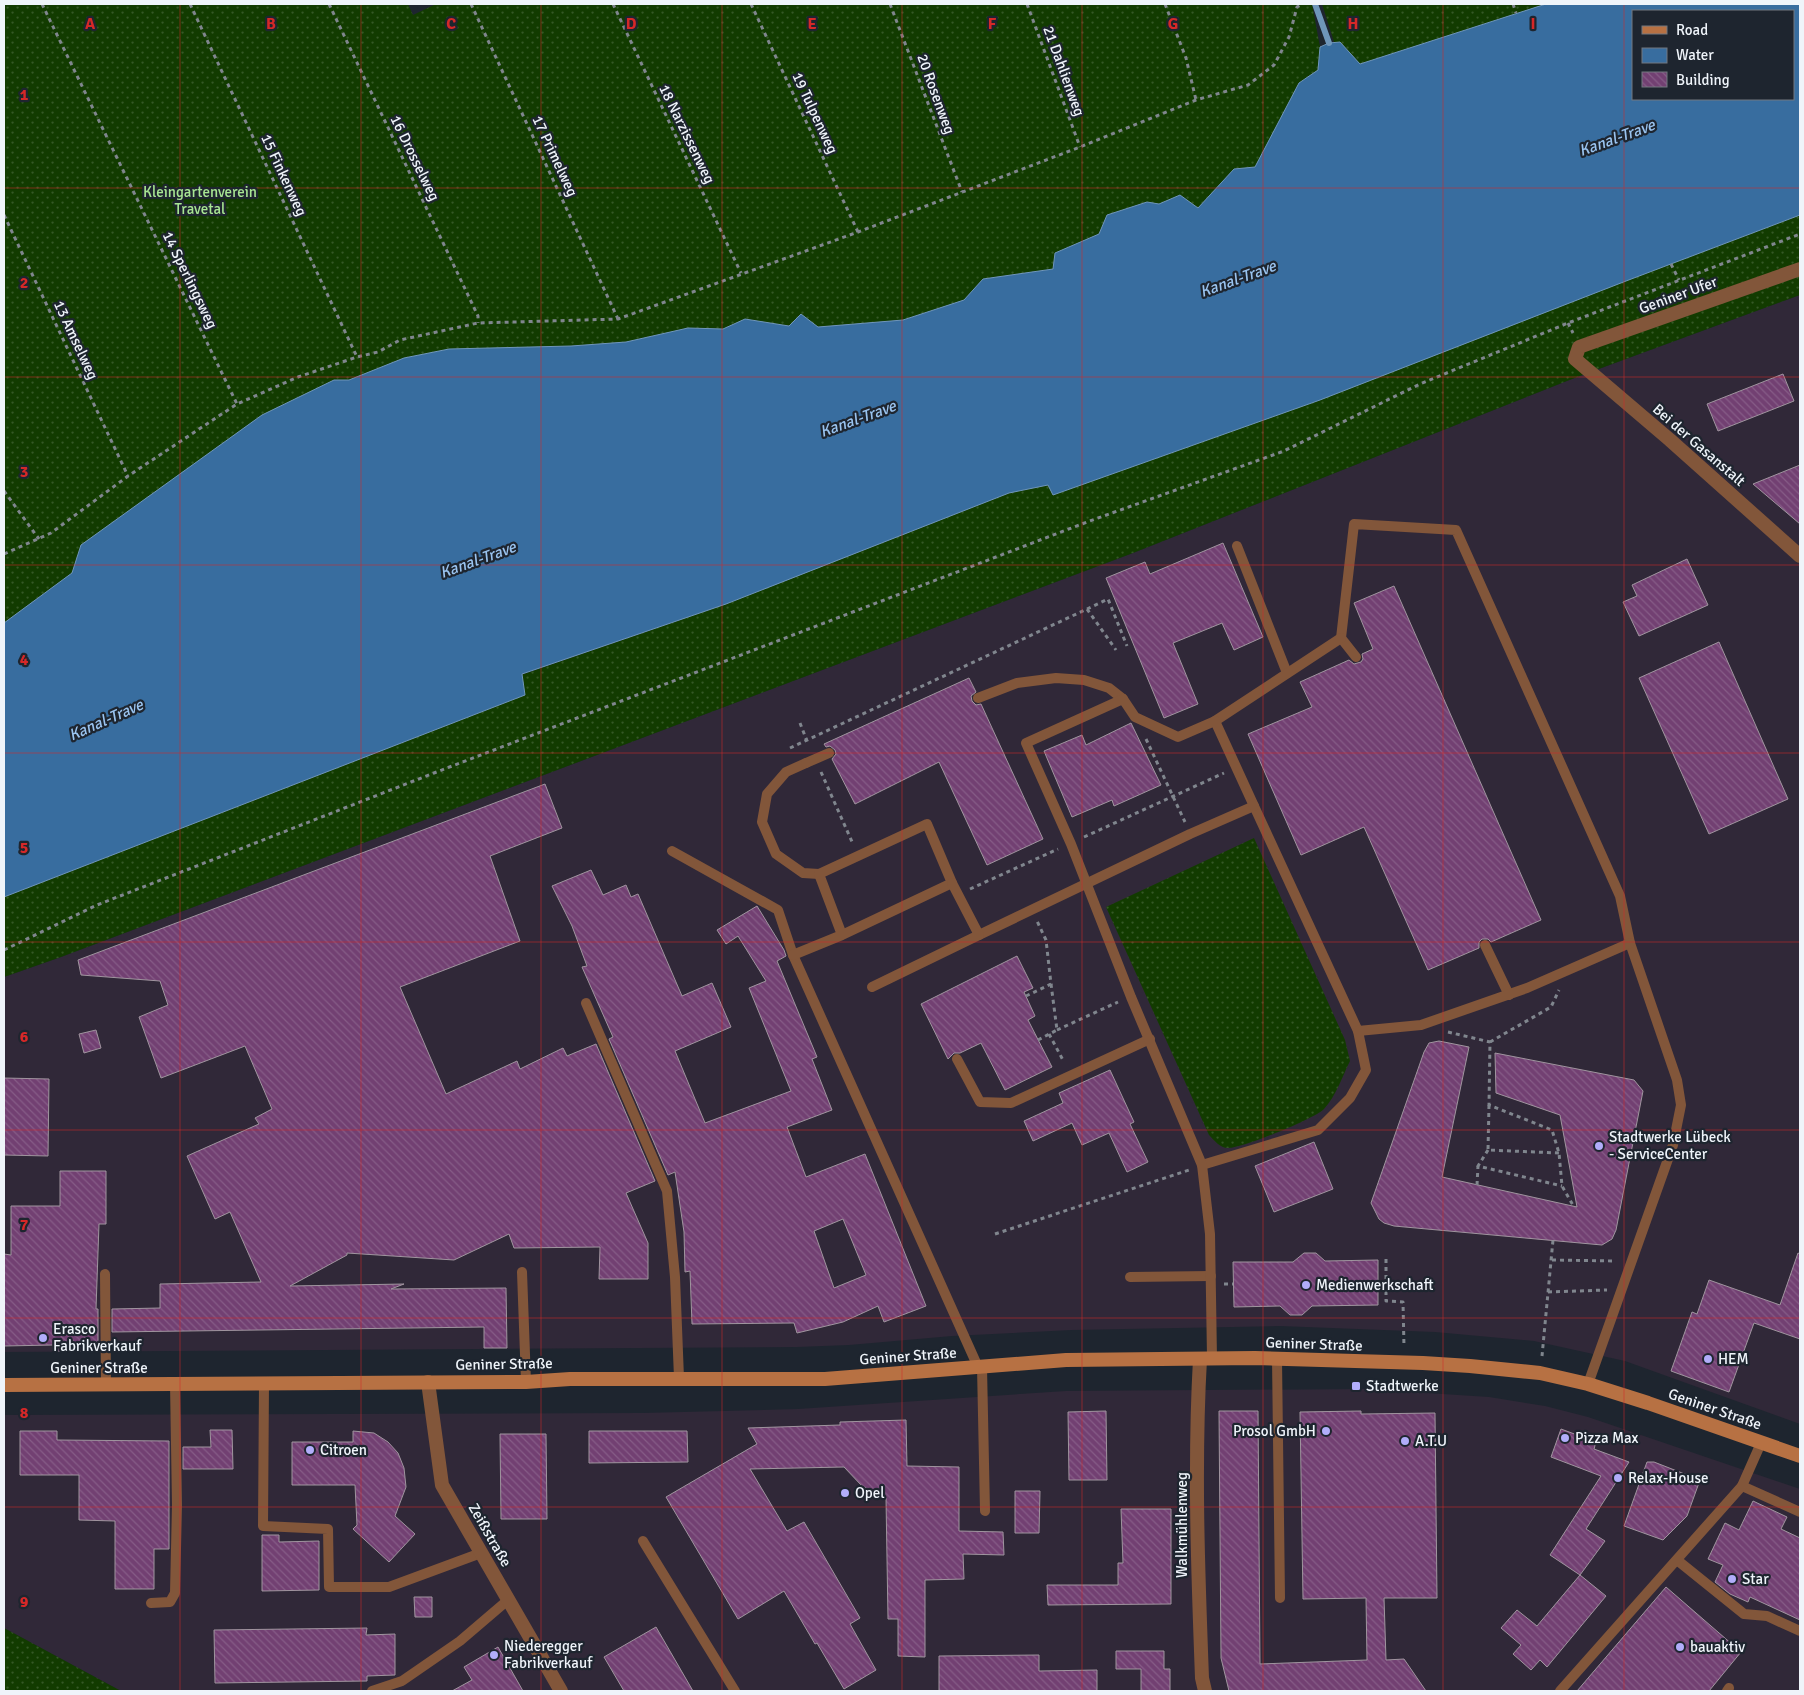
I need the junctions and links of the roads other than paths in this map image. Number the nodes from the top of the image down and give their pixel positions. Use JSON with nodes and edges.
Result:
{"nodes":[{"id":1,"x":1800,"y":269,"type":"edge"},
{"id":2,"x":1575,"y":359,"type":"joint"},
{"id":3,"x":1236,"y":546,"type":"dead end"},
{"id":4,"x":1800,"y":556,"type":"edge"},
{"id":5,"x":1341,"y":638,"type":"junction"},
{"id":6,"x":1356,"y":657,"type":"dead end"},
{"id":7,"x":1287,"y":673,"type":"junction"},
{"id":8,"x":978,"y":698,"type":"dead end"},
{"id":9,"x":1123,"y":699,"type":"junction"},
{"id":10,"x":1215,"y":721,"type":"junction"},
{"id":11,"x":829,"y":753,"type":"dead end"},
{"id":12,"x":1254,"y":806,"type":"junction"},
{"id":13,"x":672,"y":851,"type":"dead end"},
{"id":14,"x":819,"y":874,"type":"junction"},
{"id":15,"x":952,"y":883,"type":"junction"},
{"id":16,"x":1085,"y":884,"type":"junction"},
{"id":17,"x":842,"y":935,"type":"junction"},
{"id":18,"x":979,"y":935,"type":"junction"},
{"id":19,"x":1630,"y":943,"type":"junction"},
{"id":20,"x":1485,"y":945,"type":"dead end"},
{"id":21,"x":793,"y":955,"type":"junction"},
{"id":22,"x":872,"y":987,"type":"dead end"},
{"id":23,"x":1509,"y":995,"type":"junction"},
{"id":24,"x":586,"y":1003,"type":"dead end"},
{"id":25,"x":1358,"y":1031,"type":"junction"},
{"id":26,"x":1150,"y":1039,"type":"junction"},
{"id":27,"x":956,"y":1058,"type":"dead end"},
{"id":28,"x":1202,"y":1165,"type":"junction"},
{"id":29,"x":522,"y":1272,"type":"dead end"},
{"id":30,"x":105,"y":1274,"type":"dead end"},
{"id":31,"x":1211,"y":1276,"type":"junction"},
{"id":32,"x":1130,"y":1277,"type":"dead end"},
{"id":33,"x":1206,"y":1358,"type":"junction"},
{"id":34,"x":1277,"y":1358,"type":"junction"},
{"id":35,"x":980,"y":1367,"type":"junction"},
{"id":36,"x":679,"y":1378,"type":"junction"},
{"id":37,"x":428,"y":1382,"type":"junction"},
{"id":38,"x":526,"y":1382,"type":"junction"},
{"id":39,"x":106,"y":1384,"type":"junction"},
{"id":40,"x":175,"y":1384,"type":"junction"},
{"id":41,"x":264,"y":1384,"type":"junction"},
{"id":42,"x":1588,"y":1384,"type":"junction"},
{"id":43,"x":4,"y":1385,"type":"edge"},
{"id":44,"x":1761,"y":1443,"type":"junction"},
{"id":45,"x":1800,"y":1456,"type":"edge"},
{"id":46,"x":1742,"y":1486,"type":"junction"},
{"id":47,"x":985,"y":1511,"type":"dead end"},
{"id":48,"x":1800,"y":1512,"type":"edge"},
{"id":49,"x":642,"y":1541,"type":"dead end"},
{"id":50,"x":481,"y":1553,"type":"junction"},
{"id":51,"x":1677,"y":1560,"type":"junction"},
{"id":52,"x":1280,"y":1598,"type":"dead end"},
{"id":53,"x":508,"y":1600,"type":"junction"},
{"id":54,"x":150,"y":1603,"type":"dead end"},
{"id":55,"x":1800,"y":1631,"type":"edge"},
{"id":56,"x":372,"y":1691,"type":"edge"},
{"id":57,"x":561,"y":1691,"type":"edge"},
{"id":58,"x":735,"y":1691,"type":"edge"},
{"id":59,"x":1206,"y":1691,"type":"edge"},
{"id":60,"x":1560,"y":1691,"type":"edge"}],
"edges":[{"from":1,"to":2,"type":"street","name":"Geniner Ufer"},
{"from":2,"to":4,"type":"street","name":"Bei der Gasanstalt"},
{"from":3,"to":7,"type":"lane"},
{"from":5,"to":6,"type":"lane"},
{"from":5,"to":7,"type":"lane"},
{"from":5,"to":19,"type":"lane"},
{"from":7,"to":10,"type":"lane"},
{"from":8,"to":9,"type":"lane"},
{"from":9,"to":10,"type":"lane"},
{"from":9,"to":16,"type":"lane"},
{"from":10,"to":12,"type":"lane"},
{"from":11,"to":14,"type":"lane","bridge":true},
{"from":12,"to":16,"type":"lane"},
{"from":12,"to":25,"type":"lane"},
{"from":13,"to":21,"type":"lane"},
{"from":14,"to":15,"type":"lane"},
{"from":14,"to":17,"type":"lane"},
{"from":15,"to":17,"type":"lane"},
{"from":15,"to":18,"type":"lane"},
{"from":16,"to":18,"type":"lane"},
{"from":16,"to":26,"type":"lane"},
{"from":17,"to":21,"type":"lane"},
{"from":18,"to":22,"type":"lane"},
{"from":19,"to":23,"type":"lane"},
{"from":19,"to":42,"type":"lane"},
{"from":20,"to":23,"type":"lane"},
{"from":21,"to":35,"type":"lane"},
{"from":23,"to":25,"type":"lane"},
{"from":24,"to":36,"type":"lane"},
{"from":25,"to":28,"type":"lane"},
{"from":26,"to":27,"type":"lane"},
{"from":26,"to":28,"type":"lane"},
{"from":28,"to":31,"type":"lane"},
{"from":29,"to":38,"type":"lane"},
{"from":30,"to":39,"type":"lane"},
{"from":31,"to":32,"type":"lane"},
{"from":31,"to":33,"type":"lane"},
{"from":33,"to":34,"type":"main road","name":"Geniner Straße"},
{"from":33,"to":35,"type":"main road","name":"Geniner Straße"},
{"from":33,"to":59,"type":"street","name":"Walkmühlenweg"},
{"from":34,"to":42,"type":"main road","name":"Geniner Straße"},
{"from":34,"to":52,"type":"lane"},
{"from":35,"to":36,"type":"main road","name":"Geniner Straße"},
{"from":35,"to":47,"type":"lane"},
{"from":36,"to":38,"type":"main road","name":"Geniner Straße"},
{"from":37,"to":38,"type":"main road","name":"Geniner Straße"},
{"from":37,"to":41,"type":"main road","name":"Geniner Straße"},
{"from":37,"to":50,"type":"street","name":"Zeißstraße"},
{"from":39,"to":40,"type":"main road","name":"Geniner Straße"},
{"from":39,"to":43,"type":"main road","name":"Geniner Straße"},
{"from":40,"to":41,"type":"main road","name":"Geniner Straße"},
{"from":40,"to":54,"type":"lane"},
{"from":41,"to":50,"type":"lane"},
{"from":42,"to":44,"type":"main road","name":"Geniner Straße"},
{"from":44,"to":45,"type":"main road","name":"Geniner Straße"},
{"from":44,"to":46,"type":"lane"},
{"from":46,"to":48,"type":"lane"},
{"from":46,"to":51,"type":"lane"},
{"from":49,"to":58,"type":"lane"},
{"from":50,"to":53,"type":"street","name":"Zeißstraße"},
{"from":51,"to":55,"type":"lane"},
{"from":51,"to":60,"type":"lane"},
{"from":53,"to":56,"type":"lane"},
{"from":53,"to":57,"type":"street","name":"Zeißstraße"}]}
